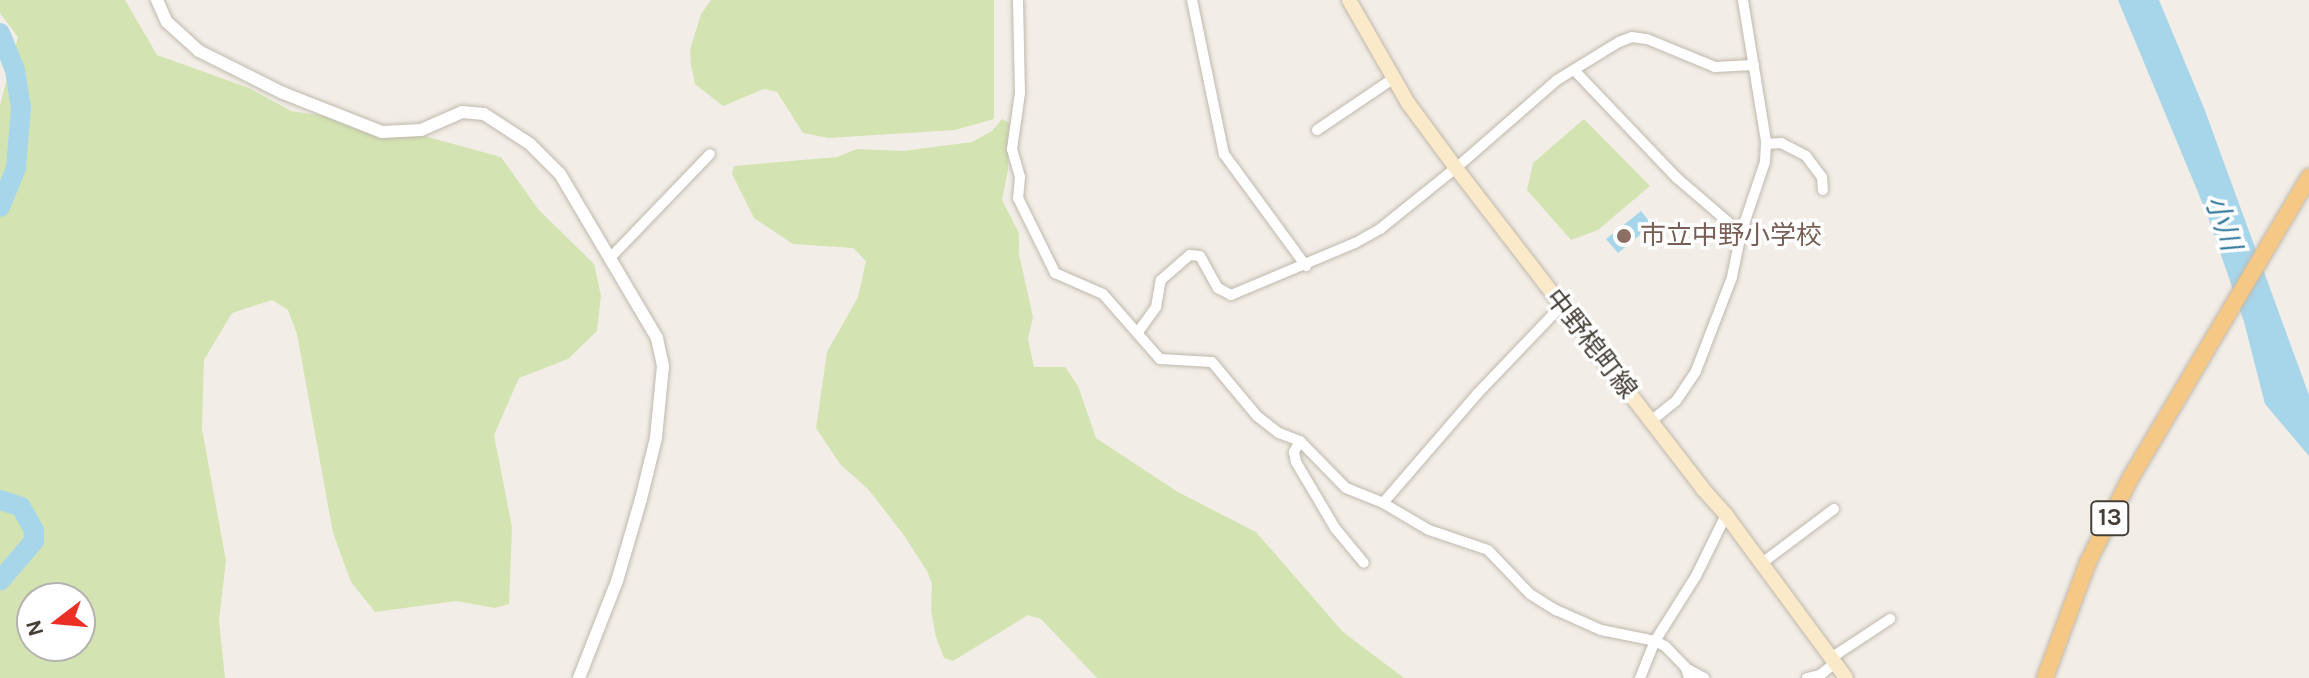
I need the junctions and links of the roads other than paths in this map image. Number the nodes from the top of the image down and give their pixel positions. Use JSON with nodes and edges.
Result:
{"nodes":[{"id":1,"x":157,"y":0,"type":"edge"},
{"id":2,"x":1018,"y":0,"type":"edge"},
{"id":3,"x":1192,"y":0,"type":"edge"},
{"id":4,"x":1349,"y":0,"type":"edge"},
{"id":5,"x":1743,"y":0,"type":"edge"},
{"id":6,"x":1754,"y":65,"type":"junction"},
{"id":7,"x":1574,"y":70,"type":"junction"},
{"id":8,"x":1394,"y":78,"type":"junction"},
{"id":9,"x":1317,"y":130,"type":"dead end"},
{"id":10,"x":1766,"y":144,"type":"junction"},
{"id":11,"x":710,"y":154,"type":"dead end"},
{"id":12,"x":1456,"y":168,"type":"junction"},
{"id":13,"x":2306,"y":183,"type":"edge"},
{"id":14,"x":1823,"y":190,"type":"dead end"},
{"id":15,"x":1741,"y":233,"type":"junction"},
{"id":16,"x":610,"y":258,"type":"junction"},
{"id":17,"x":1306,"y":266,"type":"junction"},
{"id":18,"x":1561,"y":306,"type":"junction"},
{"id":19,"x":1138,"y":332,"type":"junction"},
{"id":20,"x":1651,"y":421,"type":"junction"},
{"id":21,"x":1300,"y":441,"type":"junction"},
{"id":22,"x":1383,"y":503,"type":"junction"},
{"id":23,"x":1834,"y":509,"type":"dead end"},
{"id":24,"x":1726,"y":515,"type":"junction"},
{"id":25,"x":1364,"y":563,"type":"dead end"},
{"id":26,"x":1762,"y":563,"type":"junction"},
{"id":27,"x":1890,"y":619,"type":"dead end"},
{"id":28,"x":1655,"y":641,"type":"junction"},
{"id":29,"x":1833,"y":660,"type":"junction"},
{"id":30,"x":1688,"y":673,"type":"edge"},
{"id":31,"x":2042,"y":676,"type":"edge"},
{"id":32,"x":579,"y":678,"type":"edge"},
{"id":33,"x":1640,"y":678,"type":"edge"},
{"id":34,"x":1704,"y":678,"type":"edge"},
{"id":35,"x":1807,"y":678,"type":"edge"},
{"id":36,"x":1846,"y":678,"type":"edge"}],
"edges":[{"from":1,"to":16,"type":"street"},
{"from":2,"to":19,"type":"street"},
{"from":3,"to":17,"type":"street"},
{"from":4,"to":8,"type":"main road","name":"中野梍町線"},
{"from":5,"to":6,"type":"street"},
{"from":6,"to":7,"type":"street"},
{"from":6,"to":10,"type":"street"},
{"from":7,"to":12,"type":"street"},
{"from":7,"to":15,"type":"street"},
{"from":8,"to":9,"type":"street"},
{"from":8,"to":12,"type":"main road","name":"中野梍町線"},
{"from":10,"to":14,"type":"street"},
{"from":10,"to":15,"type":"street"},
{"from":11,"to":16,"type":"street"},
{"from":12,"to":17,"type":"street"},
{"from":12,"to":18,"type":"main road","name":"中野梍町線"},
{"from":13,"to":31,"type":"highway","number":"13"},
{"from":15,"to":20,"type":"street"},
{"from":16,"to":32,"type":"street"},
{"from":17,"to":19,"type":"street"},
{"from":18,"to":20,"type":"main road","name":"中野梍町線"},
{"from":18,"to":22,"type":"street"},
{"from":19,"to":21,"type":"street"},
{"from":20,"to":24,"type":"main road","name":"中野梍町線"},
{"from":21,"to":22,"type":"street"},
{"from":21,"to":25,"type":"street"},
{"from":22,"to":28,"type":"street"},
{"from":23,"to":26,"type":"street"},
{"from":24,"to":26,"type":"main road","name":"中野梍町線"},
{"from":24,"to":28,"type":"street"},
{"from":26,"to":29,"type":"main road","name":"中野梍町線"},
{"from":27,"to":29,"type":"street"},
{"from":28,"to":30,"type":"street"},
{"from":28,"to":33,"type":"street"},
{"from":29,"to":35,"type":"street"},
{"from":29,"to":36,"type":"main road","name":"中野梍町線"},
{"from":30,"to":34,"type":"street"}]}
